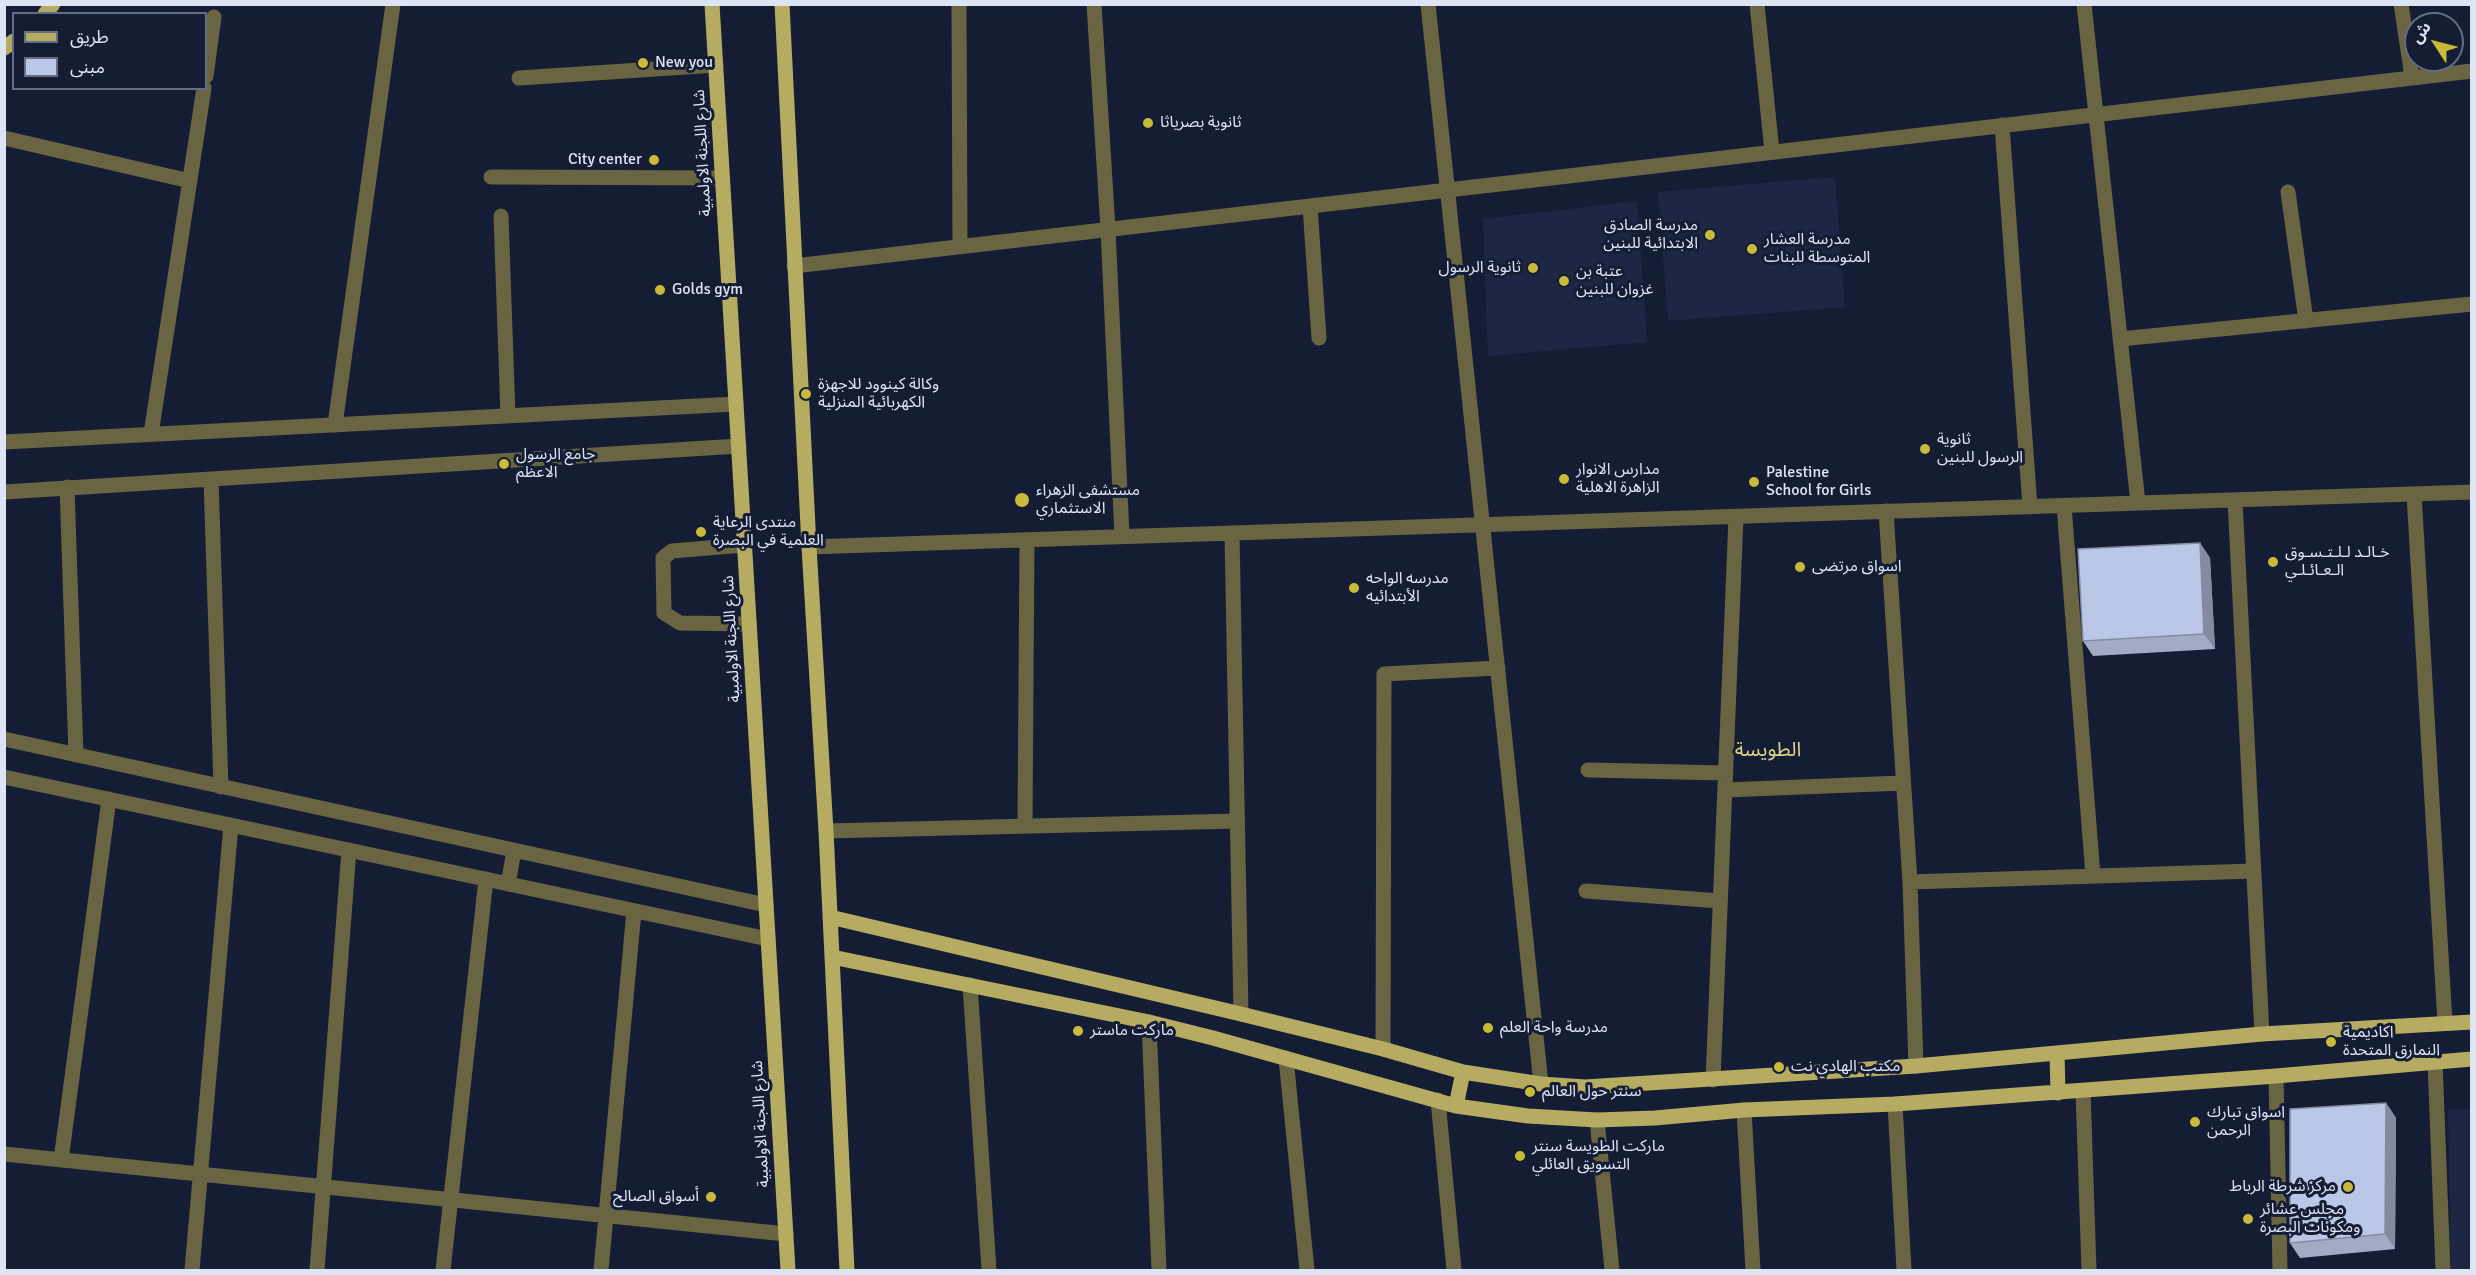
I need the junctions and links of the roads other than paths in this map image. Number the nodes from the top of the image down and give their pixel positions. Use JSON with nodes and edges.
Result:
{"nodes":[{"id":1,"x":393,"y":4,"type":"edge"},
{"id":2,"x":712,"y":4,"type":"edge"},
{"id":3,"x":782,"y":4,"type":"edge"},
{"id":4,"x":958,"y":4,"type":"edge"},
{"id":5,"x":1094,"y":4,"type":"edge"},
{"id":6,"x":1428,"y":4,"type":"edge"},
{"id":7,"x":1757,"y":4,"type":"edge"},
{"id":8,"x":2084,"y":4,"type":"edge"},
{"id":9,"x":2401,"y":4,"type":"edge"},
{"id":10,"x":214,"y":17,"type":"dead end"},
{"id":11,"x":716,"y":65,"type":"junction"},
{"id":12,"x":207,"y":69,"type":"edge"},
{"id":13,"x":2472,"y":70,"type":"edge"},
{"id":14,"x":2412,"y":77,"type":"junction"},
{"id":15,"x":519,"y":78,"type":"dead end"},
{"id":16,"x":204,"y":90,"type":"edge"},
{"id":17,"x":2096,"y":114,"type":"junction"},
{"id":18,"x":2002,"y":125,"type":"junction"},
{"id":19,"x":4,"y":138,"type":"edge"},
{"id":20,"x":1772,"y":152,"type":"junction"},
{"id":21,"x":491,"y":177,"type":"dead end"},
{"id":22,"x":722,"y":178,"type":"junction"},
{"id":23,"x":189,"y":181,"type":"junction"},
{"id":24,"x":1447,"y":190,"type":"junction"},
{"id":25,"x":2288,"y":192,"type":"dead end"},
{"id":26,"x":1310,"y":206,"type":"junction"},
{"id":27,"x":501,"y":216,"type":"dead end"},
{"id":28,"x":1108,"y":229,"type":"junction"},
{"id":29,"x":960,"y":246,"type":"junction"},
{"id":30,"x":794,"y":266,"type":"junction"},
{"id":31,"x":2472,"y":304,"type":"edge"},
{"id":32,"x":2306,"y":321,"type":"junction"},
{"id":33,"x":1319,"y":338,"type":"dead end"},
{"id":34,"x":2120,"y":339,"type":"junction"},
{"id":35,"x":736,"y":404,"type":"junction"},
{"id":36,"x":507,"y":416,"type":"junction"},
{"id":37,"x":335,"y":425,"type":"junction"},
{"id":38,"x":151,"y":434,"type":"junction"},
{"id":39,"x":4,"y":442,"type":"edge"},
{"id":40,"x":739,"y":446,"type":"junction"},
{"id":41,"x":211,"y":479,"type":"junction"},
{"id":42,"x":68,"y":487,"type":"junction"},
{"id":43,"x":4,"y":492,"type":"edge"},
{"id":44,"x":2472,"y":492,"type":"edge"},
{"id":45,"x":2414,"y":494,"type":"junction"},
{"id":46,"x":2235,"y":500,"type":"junction"},
{"id":47,"x":2138,"y":503,"type":"junction"},
{"id":48,"x":2064,"y":506,"type":"junction"},
{"id":49,"x":2030,"y":507,"type":"junction"},
{"id":50,"x":1886,"y":512,"type":"junction"},
{"id":51,"x":1736,"y":517,"type":"junction"},
{"id":52,"x":1483,"y":525,"type":"junction"},
{"id":53,"x":1232,"y":533,"type":"junction"},
{"id":54,"x":1122,"y":536,"type":"junction"},
{"id":55,"x":1027,"y":540,"type":"junction"},
{"id":56,"x":744,"y":545,"type":"junction"},
{"id":57,"x":809,"y":547,"type":"junction"},
{"id":58,"x":749,"y":624,"type":"junction"},
{"id":59,"x":1498,"y":668,"type":"junction"},
{"id":60,"x":4,"y":739,"type":"edge"},
{"id":61,"x":76,"y":755,"type":"junction"},
{"id":62,"x":1588,"y":770,"type":"dead end"},
{"id":63,"x":1726,"y":773,"type":"junction"},
{"id":64,"x":4,"y":777,"type":"edge"},
{"id":65,"x":1903,"y":783,"type":"junction"},
{"id":66,"x":221,"y":787,"type":"junction"},
{"id":67,"x":1725,"y":790,"type":"junction"},
{"id":68,"x":110,"y":799,"type":"junction"},
{"id":69,"x":1237,"y":821,"type":"junction"},
{"id":70,"x":231,"y":825,"type":"junction"},
{"id":71,"x":1025,"y":826,"type":"junction"},
{"id":72,"x":826,"y":831,"type":"junction"},
{"id":73,"x":349,"y":850,"type":"junction"},
{"id":74,"x":514,"y":851,"type":"junction"},
{"id":75,"x":2253,"y":871,"type":"junction"},
{"id":76,"x":2093,"y":876,"type":"junction"},
{"id":77,"x":486,"y":879,"type":"junction"},
{"id":78,"x":1910,"y":882,"type":"junction"},
{"id":79,"x":508,"y":884,"type":"junction"},
{"id":80,"x":1586,"y":891,"type":"dead end"},
{"id":81,"x":1720,"y":901,"type":"junction"},
{"id":82,"x":766,"y":906,"type":"junction"},
{"id":83,"x":634,"y":911,"type":"junction"},
{"id":84,"x":830,"y":917,"type":"junction"},
{"id":85,"x":768,"y":939,"type":"junction"},
{"id":86,"x":832,"y":957,"type":"junction"},
{"id":87,"x":970,"y":985,"type":"junction"},
{"id":88,"x":1241,"y":1014,"type":"junction"},
{"id":89,"x":1149,"y":1022,"type":"junction"},
{"id":90,"x":2472,"y":1022,"type":"edge"},
{"id":91,"x":2445,"y":1023,"type":"junction"},
{"id":92,"x":2262,"y":1034,"type":"junction"},
{"id":93,"x":1383,"y":1049,"type":"junction"},
{"id":94,"x":2057,"y":1053,"type":"junction"},
{"id":95,"x":1286,"y":1058,"type":"junction"},
{"id":96,"x":2472,"y":1059,"type":"edge"},
{"id":97,"x":2435,"y":1061,"type":"junction"},
{"id":98,"x":1916,"y":1065,"type":"junction"},
{"id":99,"x":1463,"y":1072,"type":"junction"},
{"id":100,"x":2276,"y":1076,"type":"junction"},
{"id":101,"x":1713,"y":1080,"type":"junction"},
{"id":102,"x":1541,"y":1084,"type":"junction"},
{"id":103,"x":2083,"y":1091,"type":"junction"},
{"id":104,"x":2058,"y":1093,"type":"junction"},
{"id":105,"x":1438,"y":1100,"type":"junction"},
{"id":106,"x":1895,"y":1104,"type":"junction"},
{"id":107,"x":1456,"y":1106,"type":"junction"},
{"id":108,"x":1744,"y":1110,"type":"junction"},
{"id":109,"x":1597,"y":1120,"type":"junction"},
{"id":110,"x":4,"y":1154,"type":"edge"},
{"id":111,"x":61,"y":1160,"type":"junction"},
{"id":112,"x":200,"y":1174,"type":"junction"},
{"id":113,"x":325,"y":1187,"type":"junction"},
{"id":114,"x":450,"y":1200,"type":"junction"},
{"id":115,"x":606,"y":1216,"type":"junction"},
{"id":116,"x":786,"y":1234,"type":"junction"},
{"id":117,"x":192,"y":1270,"type":"edge"},
{"id":118,"x":317,"y":1270,"type":"edge"},
{"id":119,"x":443,"y":1270,"type":"edge"},
{"id":120,"x":601,"y":1270,"type":"edge"},
{"id":121,"x":788,"y":1270,"type":"edge"},
{"id":122,"x":847,"y":1270,"type":"edge"},
{"id":123,"x":989,"y":1270,"type":"edge"},
{"id":124,"x":1159,"y":1270,"type":"edge"},
{"id":125,"x":1307,"y":1270,"type":"edge"},
{"id":126,"x":1454,"y":1270,"type":"edge"},
{"id":127,"x":1612,"y":1270,"type":"edge"},
{"id":128,"x":1753,"y":1270,"type":"edge"},
{"id":129,"x":1904,"y":1270,"type":"edge"},
{"id":130,"x":2089,"y":1270,"type":"edge"},
{"id":131,"x":2280,"y":1270,"type":"edge"},
{"id":132,"x":2443,"y":1270,"type":"edge"}],
"edges":[{"from":1,"to":37,"type":"street"},
{"from":2,"to":11,"type":"main road","name":"شارع اللجنة الاولمبية"},
{"from":3,"to":30,"type":"main road"},
{"from":4,"to":29,"type":"street"},
{"from":5,"to":28,"type":"street"},
{"from":6,"to":24,"type":"street"},
{"from":7,"to":20,"type":"street"},
{"from":8,"to":17,"type":"street"},
{"from":9,"to":14,"type":"street"},
{"from":10,"to":12,"type":"street"},
{"from":11,"to":15,"type":"street"},
{"from":11,"to":22,"type":"main road","name":"شارع اللجنة الاولمبية"},
{"from":13,"to":14,"type":"street"},
{"from":14,"to":17,"type":"street"},
{"from":16,"to":23,"type":"street"},
{"from":17,"to":18,"type":"street"},
{"from":17,"to":34,"type":"street"},
{"from":18,"to":20,"type":"street"},
{"from":18,"to":49,"type":"street"},
{"from":19,"to":23,"type":"street"},
{"from":20,"to":24,"type":"street"},
{"from":21,"to":22,"type":"street"},
{"from":22,"to":35,"type":"main road","name":"شارع اللجنة الاولمبية"},
{"from":23,"to":38,"type":"street"},
{"from":24,"to":26,"type":"street"},
{"from":24,"to":52,"type":"street"},
{"from":25,"to":32,"type":"street"},
{"from":26,"to":28,"type":"street"},
{"from":26,"to":33,"type":"street"},
{"from":27,"to":36,"type":"street"},
{"from":28,"to":29,"type":"street"},
{"from":28,"to":54,"type":"street"},
{"from":29,"to":30,"type":"street"},
{"from":30,"to":57,"type":"main road"},
{"from":31,"to":32,"type":"street"},
{"from":32,"to":34,"type":"street"},
{"from":34,"to":47,"type":"street"},
{"from":35,"to":36,"type":"street"},
{"from":35,"to":40,"type":"main road","name":"شارع اللجنة الاولمبية"},
{"from":36,"to":37,"type":"street"},
{"from":37,"to":38,"type":"street"},
{"from":38,"to":39,"type":"street"},
{"from":40,"to":41,"type":"street"},
{"from":40,"to":56,"type":"main road","name":"شارع اللجنة الاولمبية"},
{"from":41,"to":42,"type":"street"},
{"from":41,"to":66,"type":"street"},
{"from":42,"to":43,"type":"street"},
{"from":42,"to":61,"type":"street"},
{"from":44,"to":45,"type":"street"},
{"from":45,"to":46,"type":"street"},
{"from":45,"to":91,"type":"street"},
{"from":46,"to":47,"type":"street"},
{"from":46,"to":75,"type":"street"},
{"from":47,"to":48,"type":"street"},
{"from":48,"to":49,"type":"street"},
{"from":48,"to":76,"type":"street"},
{"from":49,"to":50,"type":"street"},
{"from":50,"to":51,"type":"street"},
{"from":50,"to":65,"type":"street"},
{"from":51,"to":52,"type":"street"},
{"from":51,"to":63,"type":"street"},
{"from":52,"to":53,"type":"street"},
{"from":52,"to":59,"type":"street"},
{"from":53,"to":54,"type":"street"},
{"from":53,"to":69,"type":"street"},
{"from":54,"to":55,"type":"street"},
{"from":55,"to":57,"type":"street"},
{"from":55,"to":71,"type":"street"},
{"from":56,"to":58,"type":"main road","name":"شارع اللجنة الاولمبية"},
{"from":56,"to":58,"type":"street"},
{"from":57,"to":72,"type":"main road"},
{"from":58,"to":82,"type":"main road","name":"شارع اللجنة الاولمبية"},
{"from":59,"to":93,"type":"street"},
{"from":59,"to":102,"type":"street"},
{"from":60,"to":61,"type":"street"},
{"from":61,"to":66,"type":"street"},
{"from":62,"to":63,"type":"street"},
{"from":63,"to":67,"type":"street"},
{"from":64,"to":68,"type":"street"},
{"from":65,"to":67,"type":"street"},
{"from":65,"to":78,"type":"street"},
{"from":66,"to":74,"type":"street"},
{"from":67,"to":81,"type":"street"},
{"from":68,"to":70,"type":"street"},
{"from":68,"to":111,"type":"street"},
{"from":69,"to":71,"type":"street"},
{"from":69,"to":88,"type":"street"},
{"from":70,"to":73,"type":"street"},
{"from":70,"to":112,"type":"street"},
{"from":71,"to":72,"type":"street"},
{"from":72,"to":84,"type":"main road"},
{"from":73,"to":77,"type":"street"},
{"from":73,"to":113,"type":"street"},
{"from":74,"to":79,"type":"street"},
{"from":74,"to":82,"type":"street"},
{"from":75,"to":76,"type":"street"},
{"from":75,"to":92,"type":"street"},
{"from":76,"to":78,"type":"street"},
{"from":77,"to":79,"type":"street"},
{"from":77,"to":114,"type":"street"},
{"from":78,"to":98,"type":"street"},
{"from":79,"to":83,"type":"street"},
{"from":80,"to":81,"type":"street"},
{"from":81,"to":101,"type":"street"},
{"from":82,"to":85,"type":"main road","name":"شارع اللجنة الاولمبية"},
{"from":83,"to":85,"type":"street"},
{"from":83,"to":115,"type":"street"},
{"from":84,"to":86,"type":"main road"},
{"from":84,"to":88,"type":"main road"},
{"from":85,"to":116,"type":"main road","name":"شارع اللجنة الاولمبية"},
{"from":86,"to":87,"type":"main road"},
{"from":86,"to":122,"type":"main road"},
{"from":87,"to":89,"type":"main road"},
{"from":87,"to":123,"type":"street"},
{"from":88,"to":93,"type":"main road"},
{"from":89,"to":95,"type":"main road"},
{"from":89,"to":124,"type":"street"},
{"from":90,"to":91,"type":"main road"},
{"from":91,"to":92,"type":"main road"},
{"from":92,"to":94,"type":"main road"},
{"from":93,"to":99,"type":"main road"},
{"from":94,"to":98,"type":"main road"},
{"from":94,"to":104,"type":"main road"},
{"from":95,"to":105,"type":"main road"},
{"from":95,"to":125,"type":"street"},
{"from":96,"to":97,"type":"main road"},
{"from":97,"to":100,"type":"main road"},
{"from":97,"to":132,"type":"street"},
{"from":98,"to":101,"type":"main road"},
{"from":99,"to":102,"type":"main road"},
{"from":99,"to":107,"type":"main road"},
{"from":100,"to":103,"type":"main road"},
{"from":100,"to":131,"type":"street"},
{"from":101,"to":102,"type":"main road"},
{"from":103,"to":104,"type":"main road"},
{"from":103,"to":130,"type":"street"},
{"from":104,"to":106,"type":"main road"},
{"from":105,"to":107,"type":"main road"},
{"from":105,"to":126,"type":"street"},
{"from":106,"to":108,"type":"main road"},
{"from":106,"to":129,"type":"street"},
{"from":107,"to":109,"type":"main road"},
{"from":108,"to":109,"type":"main road"},
{"from":108,"to":128,"type":"street"},
{"from":109,"to":127,"type":"street"},
{"from":110,"to":111,"type":"street"},
{"from":111,"to":112,"type":"street"},
{"from":112,"to":113,"type":"street"},
{"from":112,"to":117,"type":"street"},
{"from":113,"to":114,"type":"street"},
{"from":113,"to":118,"type":"street"},
{"from":114,"to":115,"type":"street"},
{"from":114,"to":119,"type":"street"},
{"from":115,"to":116,"type":"street"},
{"from":115,"to":120,"type":"street"},
{"from":116,"to":121,"type":"main road","name":"شارع اللجنة الاولمبية"}]}
